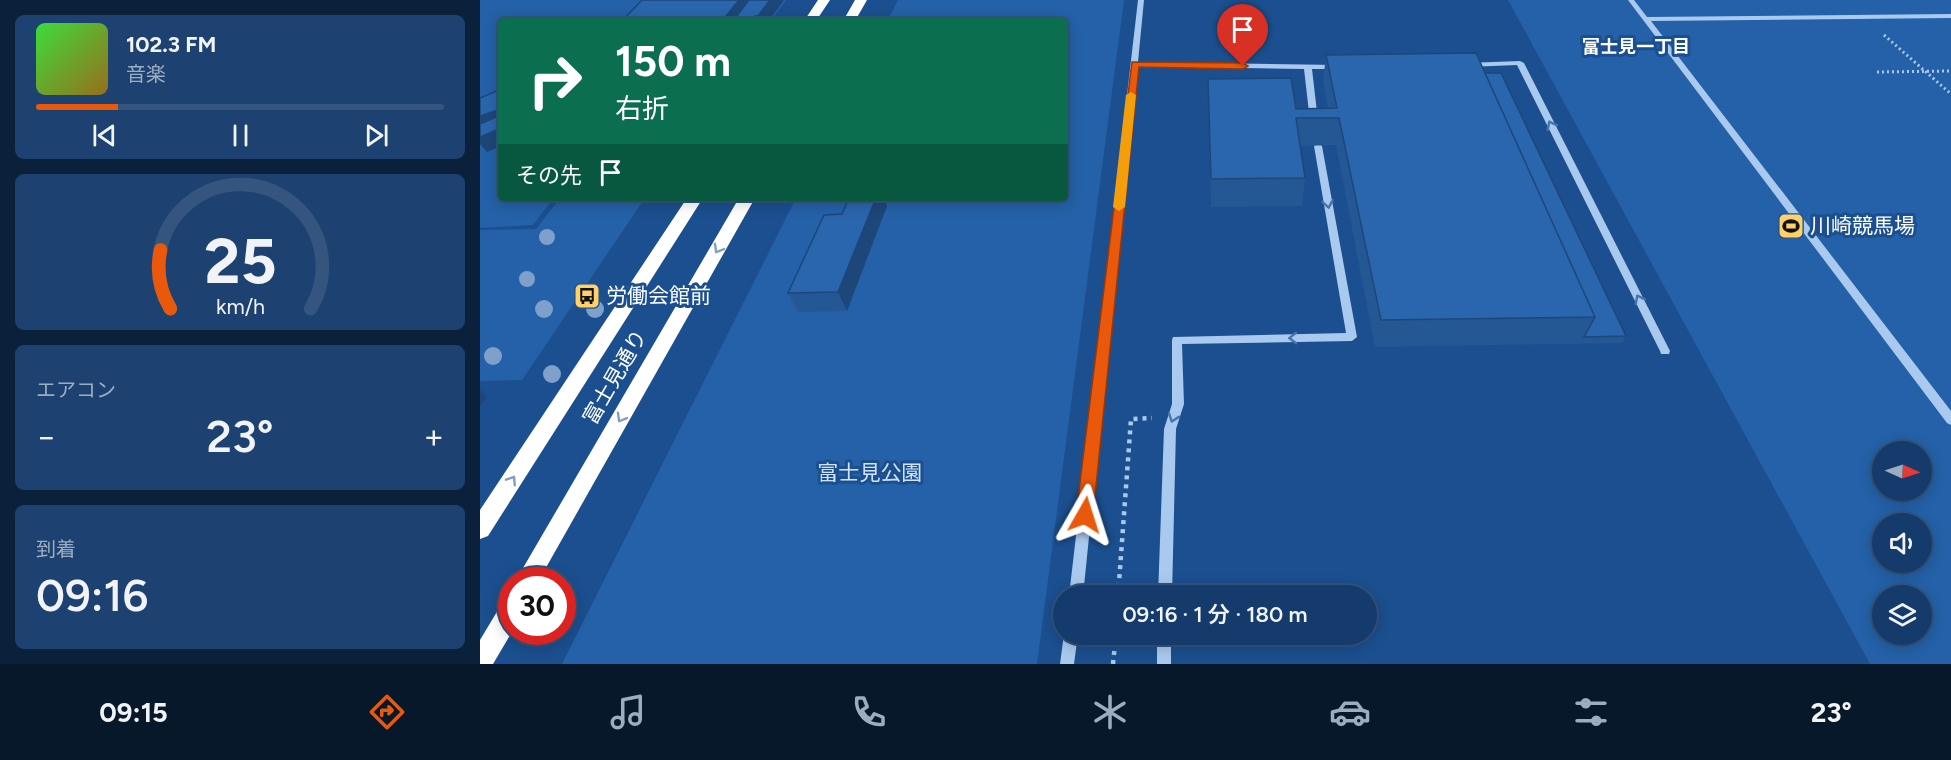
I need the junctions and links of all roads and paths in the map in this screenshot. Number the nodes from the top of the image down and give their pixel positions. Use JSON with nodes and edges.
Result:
{"nodes":[{"id":1,"x":824,"y":0,"type":"edge"},
{"id":2,"x":861,"y":0,"type":"edge"},
{"id":3,"x":1141,"y":0,"type":"edge"},
{"id":4,"x":1631,"y":0,"type":"edge"},
{"id":5,"x":1863,"y":16,"type":"junction"},
{"id":6,"x":1951,"y":16,"type":"edge"},
{"id":7,"x":812,"y":18,"type":"edge"},
{"id":8,"x":851,"y":18,"type":"edge"},
{"id":9,"x":1645,"y":19,"type":"junction"},
{"id":10,"x":1135,"y":64,"type":"junction"},
{"id":11,"x":1461,"y":65,"type":"edge"},
{"id":12,"x":1343,"y":67,"type":"edge"},
{"id":13,"x":1308,"y":68,"type":"junction"},
{"id":14,"x":1926,"y":71,"type":"junction"},
{"id":15,"x":1951,"y":71,"type":"edge"},
{"id":16,"x":1878,"y":72,"type":"dead end"},
{"id":17,"x":1951,"y":94,"type":"edge"},
{"id":18,"x":693,"y":201,"type":"edge"},
{"id":19,"x":745,"y":201,"type":"edge"},
{"id":20,"x":584,"y":288,"type":"dead end"},
{"id":21,"x":593,"y":288,"type":"dead end"},
{"id":22,"x":1665,"y":351,"type":"dead end"},
{"id":23,"x":1173,"y":417,"type":"junction"},
{"id":24,"x":1951,"y":420,"type":"edge"},
{"id":25,"x":480,"y":529,"type":"edge"},
{"id":26,"x":534,"y":567,"type":"edge"},
{"id":27,"x":1077,"y":585,"type":"edge"},
{"id":28,"x":1119,"y":585,"type":"edge"},
{"id":29,"x":1165,"y":585,"type":"edge"},
{"id":30,"x":498,"y":632,"type":"edge"},
{"id":31,"x":1070,"y":645,"type":"edge"},
{"id":32,"x":1115,"y":645,"type":"edge"},
{"id":33,"x":1164,"y":645,"type":"edge"},
{"id":34,"x":480,"y":663,"type":"edge"},
{"id":35,"x":1067,"y":664,"type":"edge"},
{"id":36,"x":1113,"y":664,"type":"edge"},
{"id":37,"x":1164,"y":664,"type":"edge"}],
"edges":[{"from":1,"to":7,"type":"highway"},
{"from":2,"to":8,"type":"highway"},
{"from":3,"to":10,"type":"street"},
{"from":4,"to":9,"type":"street"},
{"from":5,"to":6,"type":"street"},
{"from":5,"to":9,"type":"street"},
{"from":5,"to":14,"type":"path"},
{"from":9,"to":24,"type":"street"},
{"from":10,"to":13,"type":"street"},
{"from":10,"to":27,"type":"street"},
{"from":22,"to":11,"type":"street","one_way":true},
{"from":12,"to":13,"type":"street"},
{"from":13,"to":23,"type":"street","one_way":true},
{"from":14,"to":15,"type":"path"},
{"from":14,"to":16,"type":"path"},
{"from":14,"to":17,"type":"path"},
{"from":25,"to":18,"type":"highway","name":"富士見通り","one_way":true},
{"from":19,"to":26,"type":"highway","name":"富士見通り","one_way":true},
{"from":20,"to":21,"type":"path"},
{"from":23,"to":28,"type":"path"},
{"from":23,"to":29,"type":"street","one_way":true},
{"from":30,"to":34,"type":"highway"},
{"from":31,"to":35,"type":"street"},
{"from":32,"to":36,"type":"path"},
{"from":33,"to":37,"type":"street"}]}
